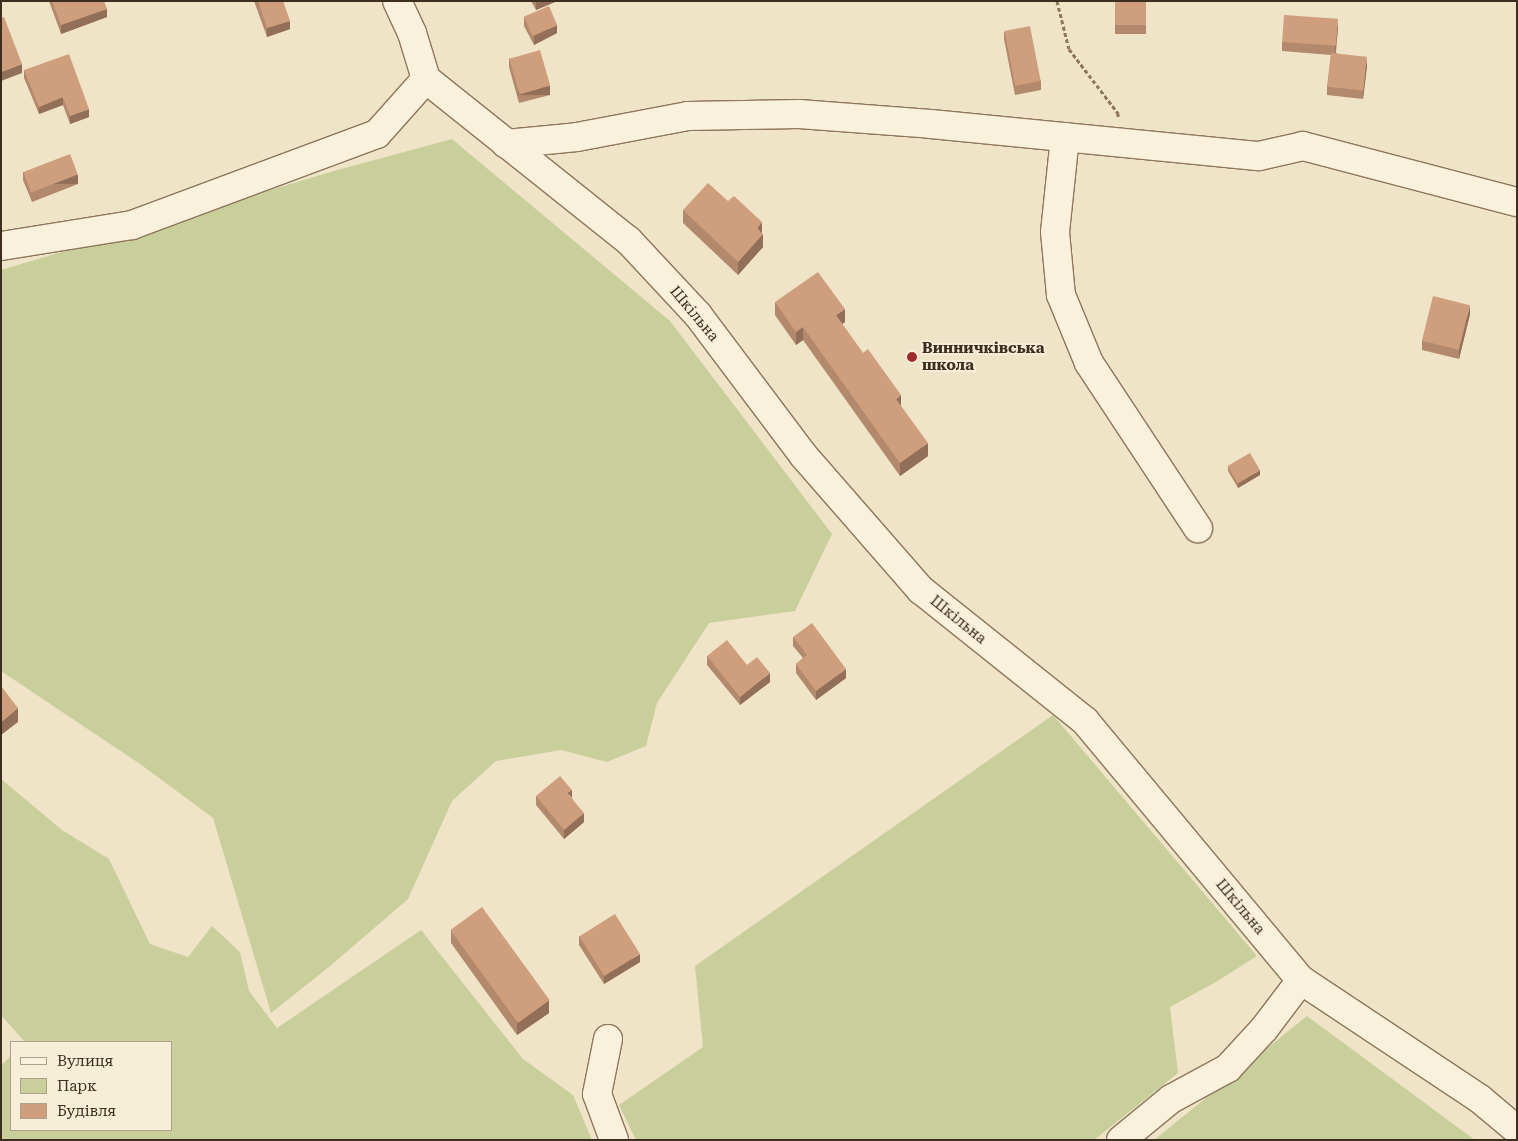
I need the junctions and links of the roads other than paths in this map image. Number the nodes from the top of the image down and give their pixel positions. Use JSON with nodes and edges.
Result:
{"nodes":[{"id":1,"x":397,"y":1,"type":"edge"},
{"id":2,"x":426,"y":78,"type":"junction"},
{"id":3,"x":1065,"y":137,"type":"junction"},
{"id":4,"x":506,"y":144,"type":"junction"},
{"id":5,"x":1517,"y":202,"type":"edge"},
{"id":6,"x":1,"y":246,"type":"edge"},
{"id":7,"x":1198,"y":528,"type":"dead end"},
{"id":8,"x":1301,"y":980,"type":"junction"},
{"id":9,"x":608,"y":1039,"type":"dead end"},
{"id":10,"x":1517,"y":1130,"type":"edge"},
{"id":11,"x":614,"y":1140,"type":"edge"},
{"id":12,"x":1122,"y":1140,"type":"edge"}],
"edges":[{"from":1,"to":2,"type":"street"},
{"from":2,"to":4,"type":"street","name":"Шкільна"},
{"from":2,"to":6,"type":"street"},
{"from":3,"to":4,"type":"street"},
{"from":3,"to":5,"type":"street"},
{"from":3,"to":7,"type":"street"},
{"from":4,"to":8,"type":"street","name":"Шкільна"},
{"from":8,"to":10,"type":"street","name":"Шкільна"},
{"from":8,"to":12,"type":"street"},
{"from":9,"to":11,"type":"street"}]}
